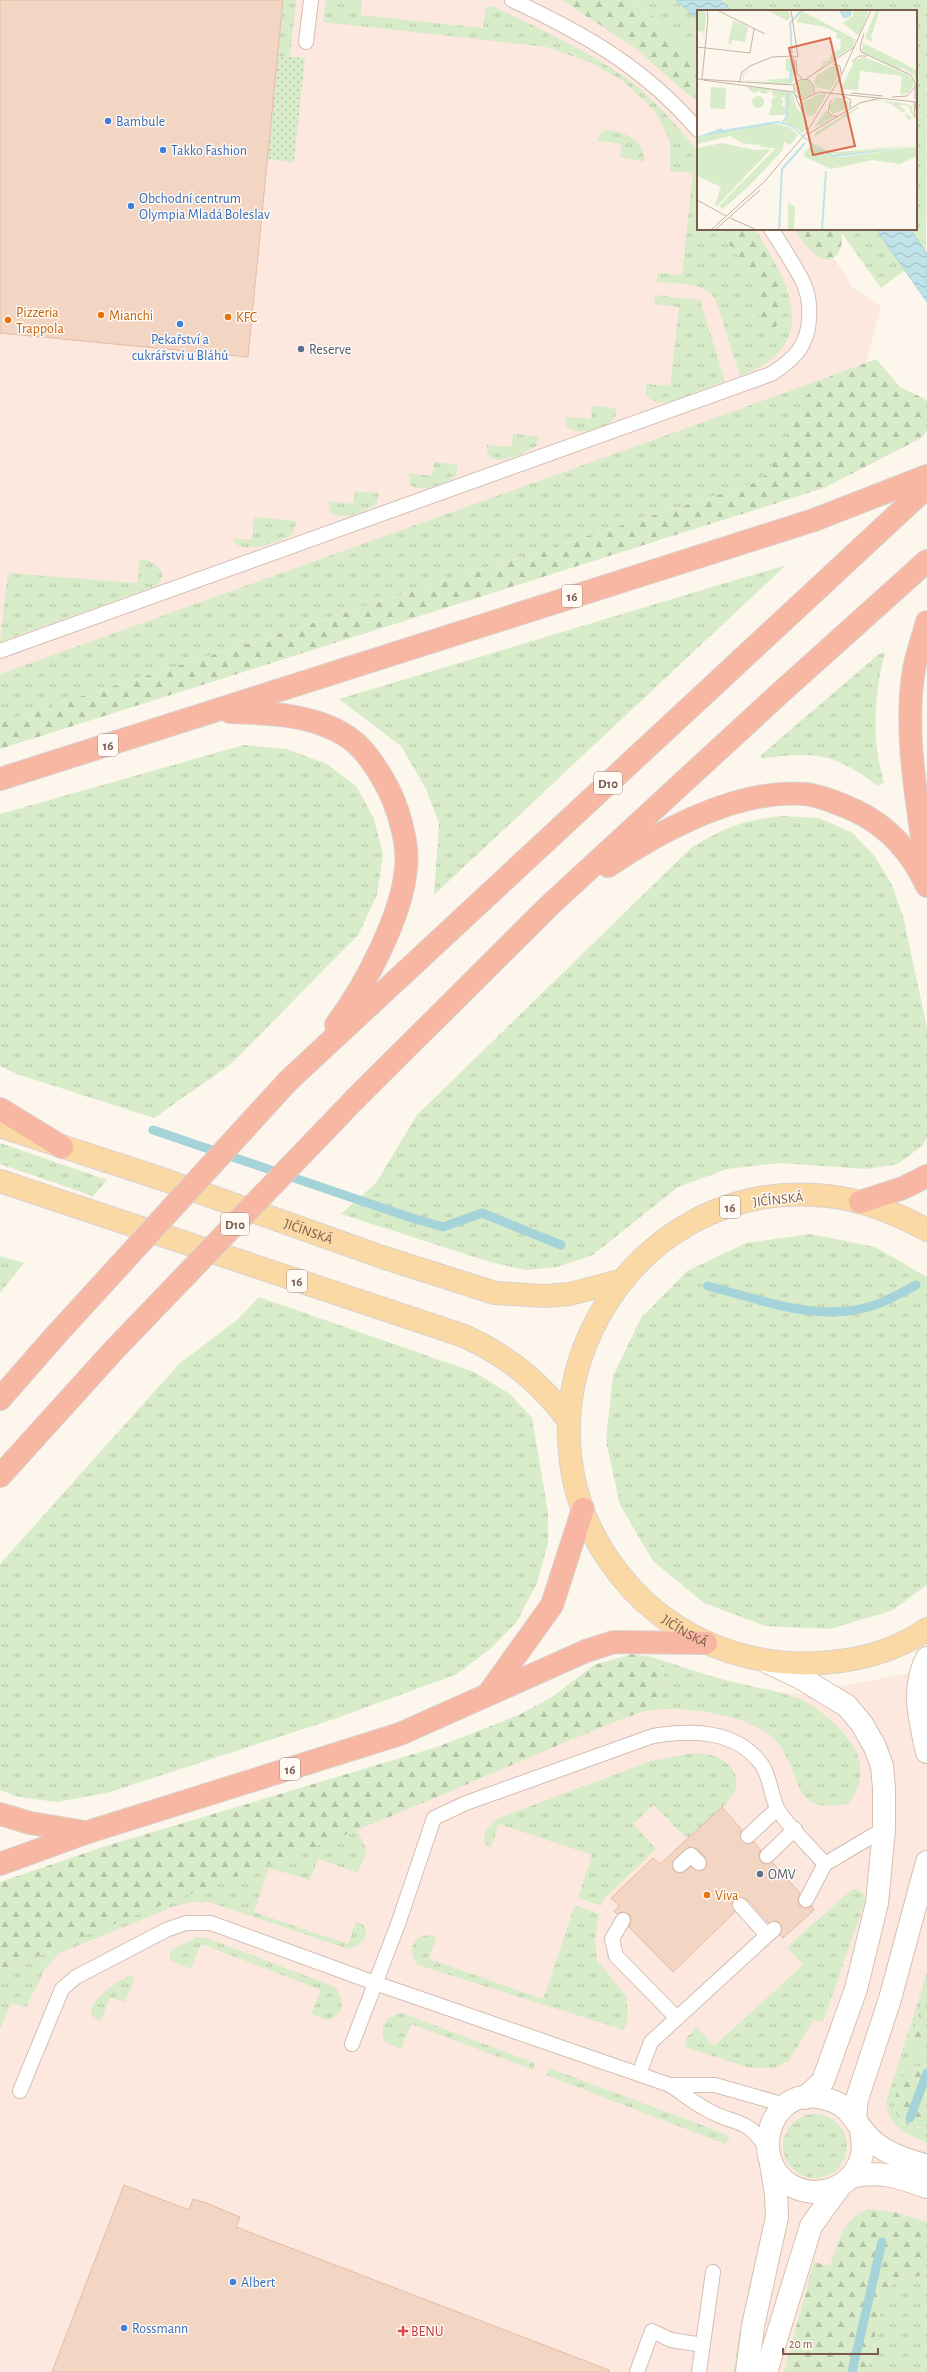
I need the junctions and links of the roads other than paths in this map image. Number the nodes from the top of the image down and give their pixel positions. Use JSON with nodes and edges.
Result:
{"nodes":[{"id":1,"x":310,"y":0,"type":"edge"},
{"id":2,"x":512,"y":0,"type":"edge"},
{"id":3,"x":306,"y":42,"type":"dead end"},
{"id":4,"x":697,"y":129,"type":"edge"},
{"id":5,"x":772,"y":230,"type":"edge"},
{"id":6,"x":927,"y":476,"type":"edge"},
{"id":7,"x":927,"y":487,"type":"edge"},
{"id":8,"x":927,"y":561,"type":"edge"},
{"id":9,"x":927,"y":622,"type":"edge"},
{"id":10,"x":0,"y":651,"type":"edge"},
{"id":11,"x":215,"y":711,"type":"junction"},
{"id":12,"x":0,"y":779,"type":"edge"},
{"id":13,"x":927,"y":874,"type":"edge"},
{"id":14,"x":927,"y":886,"type":"edge"},
{"id":15,"x":550,"y":905,"type":"junction"},
{"id":16,"x":289,"y":1080,"type":"junction"},
{"id":17,"x":0,"y":1109,"type":"edge"},
{"id":18,"x":0,"y":1126,"type":"edge"},
{"id":19,"x":62,"y":1147,"type":"junction"},
{"id":20,"x":927,"y":1176,"type":"edge"},
{"id":21,"x":0,"y":1181,"type":"edge"},
{"id":22,"x":860,"y":1202,"type":"junction"},
{"id":23,"x":927,"y":1230,"type":"edge"},
{"id":24,"x":623,"y":1280,"type":"junction"},
{"id":25,"x":0,"y":1399,"type":"edge"},
{"id":26,"x":569,"y":1421,"type":"junction"},
{"id":27,"x":0,"y":1476,"type":"edge"},
{"id":28,"x":583,"y":1510,"type":"junction"},
{"id":29,"x":927,"y":1629,"type":"edge"},
{"id":30,"x":706,"y":1643,"type":"junction"},
{"id":31,"x":927,"y":1658,"type":"edge"},
{"id":32,"x":766,"y":1661,"type":"junction"},
{"id":33,"x":488,"y":1694,"type":"junction"},
{"id":34,"x":927,"y":1752,"type":"edge"},
{"id":35,"x":777,"y":1809,"type":"junction"},
{"id":36,"x":0,"y":1814,"type":"edge"},
{"id":37,"x":795,"y":1829,"type":"junction"},
{"id":38,"x":884,"y":1829,"type":"junction"},
{"id":39,"x":88,"y":1832,"type":"junction"},
{"id":40,"x":748,"y":1836,"type":"dead end"},
{"id":41,"x":767,"y":1856,"type":"dead end"},
{"id":42,"x":927,"y":1862,"type":"edge"},
{"id":43,"x":699,"y":1863,"type":"dead end"},
{"id":44,"x":0,"y":1864,"type":"edge"},
{"id":45,"x":825,"y":1864,"type":"junction"},
{"id":46,"x":680,"y":1865,"type":"dead end"},
{"id":47,"x":806,"y":1900,"type":"dead end"},
{"id":48,"x":740,"y":1905,"type":"dead end"},
{"id":49,"x":623,"y":1920,"type":"dead end"},
{"id":50,"x":375,"y":1983,"type":"junction"},
{"id":51,"x":677,"y":2018,"type":"junction"},
{"id":52,"x":352,"y":2044,"type":"dead end"},
{"id":53,"x":639,"y":2074,"type":"junction"},
{"id":54,"x":670,"y":2085,"type":"junction"},
{"id":55,"x":20,"y":2091,"type":"dead end"},
{"id":56,"x":799,"y":2100,"type":"junction"},
{"id":57,"x":858,"y":2123,"type":"junction"},
{"id":58,"x":770,"y":2158,"type":"junction"},
{"id":59,"x":927,"y":2166,"type":"edge"},
{"id":60,"x":845,"y":2182,"type":"junction"},
{"id":61,"x":927,"y":2187,"type":"edge"},
{"id":62,"x":713,"y":2272,"type":"dead end"},
{"id":63,"x":703,"y":2345,"type":"junction"},
{"id":64,"x":637,"y":2372,"type":"edge"},
{"id":65,"x":699,"y":2372,"type":"edge"},
{"id":66,"x":747,"y":2372,"type":"edge"},
{"id":67,"x":766,"y":2372,"type":"edge"}],
"edges":[{"from":1,"to":3,"type":"lane"},
{"from":2,"to":4,"type":"lane"},
{"from":5,"to":10,"type":"lane"},
{"from":6,"to":11,"type":"highway","number":"16"},
{"from":7,"to":16,"type":"highway","number":"D10"},
{"from":8,"to":15,"type":"highway","number":"D10"},
{"from":9,"to":13,"type":"highway"},
{"from":11,"to":12,"type":"highway","number":"16"},
{"from":11,"to":16,"type":"highway"},
{"from":14,"to":15,"type":"highway"},
{"from":15,"to":27,"type":"highway","number":"D10","bridge":true},
{"from":16,"to":25,"type":"highway","number":"D10","bridge":true},
{"from":17,"to":19,"type":"highway"},
{"from":18,"to":19,"type":"main road","name":"JIČÍNSKÁ"},
{"from":19,"to":24,"type":"main road","name":"JIČÍNSKÁ"},
{"from":20,"to":22,"type":"highway"},
{"from":21,"to":26,"type":"main road","number":"16"},
{"from":22,"to":23,"type":"main road","name":"JIČÍNSKÁ","number":"16"},
{"from":22,"to":24,"type":"main road","name":"JIČÍNSKÁ","number":"16"},
{"from":24,"to":26,"type":"main road","name":"JIČÍNSKÁ","number":"16"},
{"from":26,"to":28,"type":"main road","name":"JIČÍNSKÁ","number":"16"},
{"from":28,"to":30,"type":"main road","name":"JIČÍNSKÁ"},
{"from":28,"to":33,"type":"highway","number":"16"},
{"from":29,"to":32,"type":"main road","name":"JIČÍNSKÁ"},
{"from":30,"to":32,"type":"main road","name":"JIČÍNSKÁ"},
{"from":30,"to":33,"type":"highway"},
{"from":31,"to":34,"type":"street"},
{"from":32,"to":38,"type":"street"},
{"from":33,"to":39,"type":"highway","number":"16"},
{"from":35,"to":37,"type":"lane"},
{"from":35,"to":40,"type":"lane"},
{"from":35,"to":50,"type":"lane"},
{"from":36,"to":39,"type":"highway","number":"16"},
{"from":37,"to":41,"type":"lane"},
{"from":37,"to":45,"type":"lane"},
{"from":38,"to":45,"type":"lane"},
{"from":38,"to":56,"type":"street"},
{"from":39,"to":44,"type":"highway"},
{"from":42,"to":57,"type":"street"},
{"from":43,"to":46,"type":"lane"},
{"from":45,"to":47,"type":"lane"},
{"from":48,"to":51,"type":"lane"},
{"from":49,"to":51,"type":"lane"},
{"from":50,"to":52,"type":"lane"},
{"from":50,"to":53,"type":"lane"},
{"from":50,"to":55,"type":"lane"},
{"from":51,"to":53,"type":"lane"},
{"from":53,"to":54,"type":"lane"},
{"from":54,"to":56,"type":"lane"},
{"from":54,"to":58,"type":"lane"},
{"from":56,"to":57,"type":"street"},
{"from":56,"to":58,"type":"street"},
{"from":57,"to":59,"type":"street"},
{"from":57,"to":60,"type":"street"},
{"from":58,"to":60,"type":"street"},
{"from":58,"to":66,"type":"street"},
{"from":60,"to":61,"type":"street"},
{"from":60,"to":67,"type":"street"},
{"from":62,"to":63,"type":"lane"},
{"from":63,"to":64,"type":"lane"},
{"from":63,"to":65,"type":"lane"}]}
